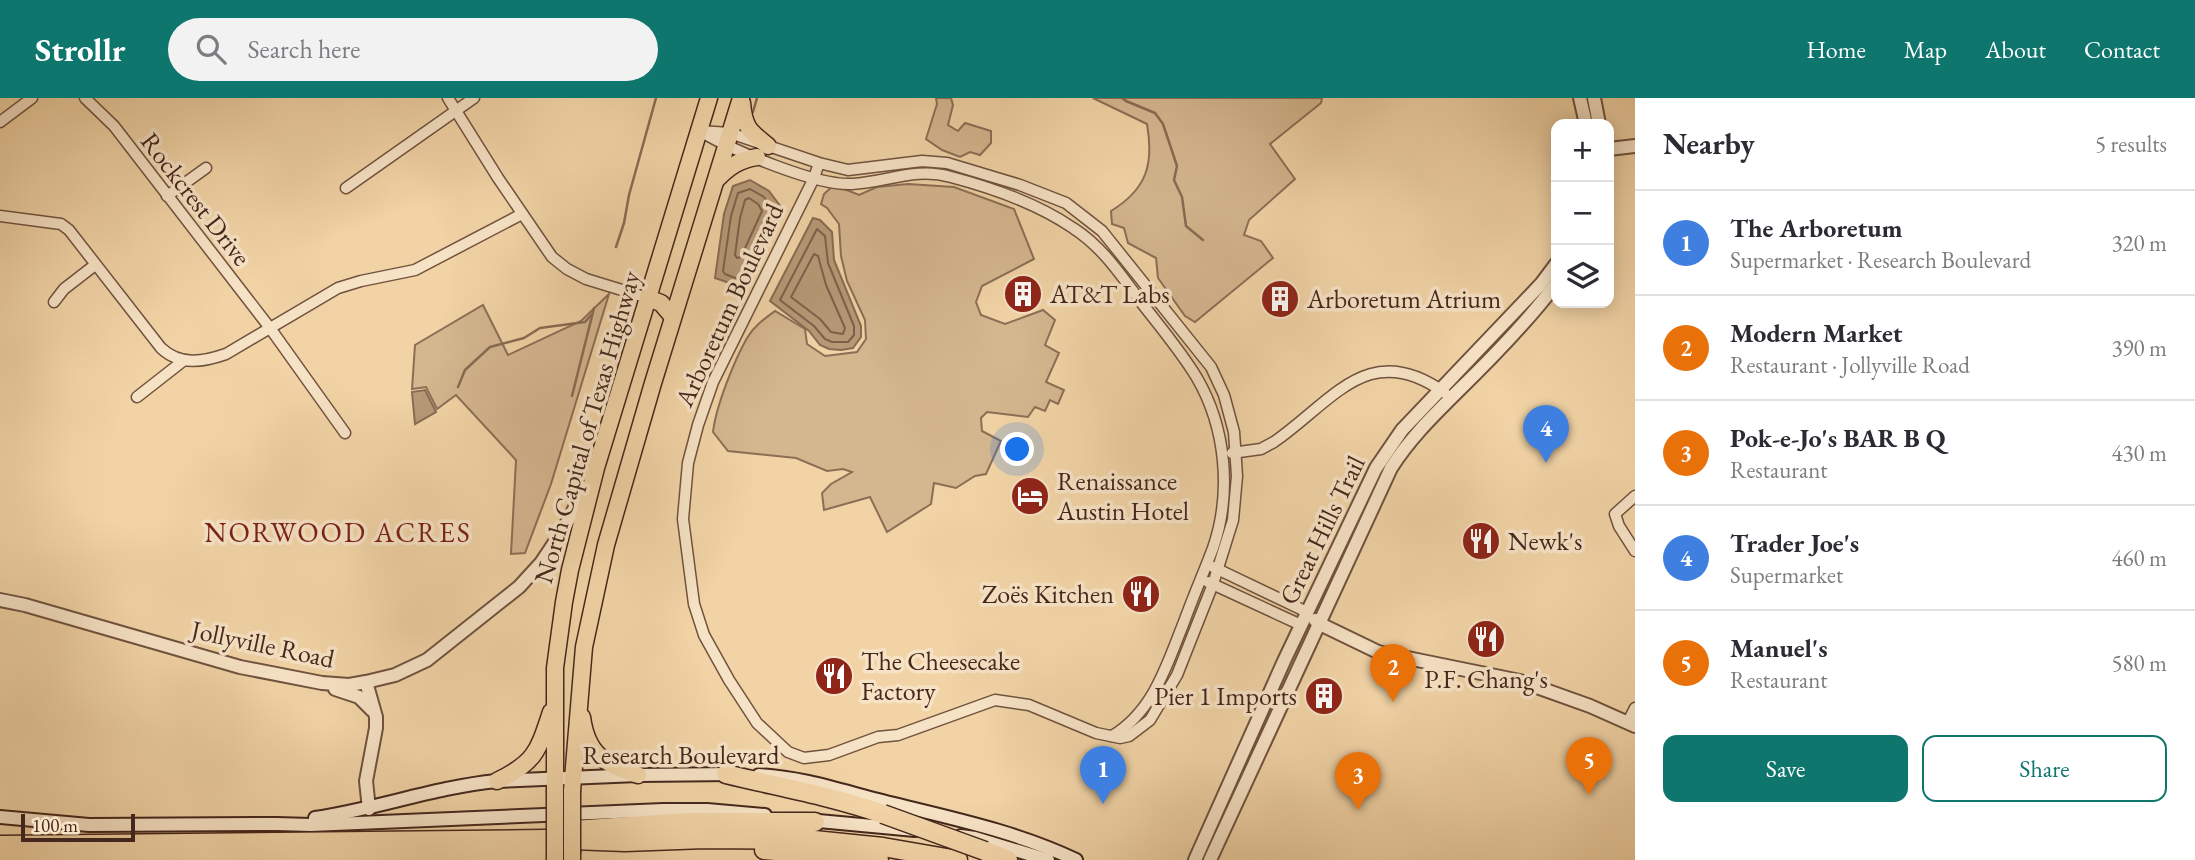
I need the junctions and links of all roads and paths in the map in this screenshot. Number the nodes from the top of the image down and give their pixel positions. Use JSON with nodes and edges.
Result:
{"nodes":[{"id":1,"x":32,"y":98,"type":"edge"},
{"id":2,"x":85,"y":98,"type":"edge"},
{"id":3,"x":448,"y":98,"type":"edge"},
{"id":4,"x":474,"y":98,"type":"edge"},
{"id":5,"x":709,"y":98,"type":"edge"},
{"id":6,"x":741,"y":98,"type":"edge"},
{"id":7,"x":1580,"y":98,"type":"edge"},
{"id":8,"x":1594,"y":98,"type":"edge"},
{"id":9,"x":457,"y":110,"type":"junction"},
{"id":10,"x":1585,"y":119,"type":"edge"},
{"id":11,"x":1598,"y":119,"type":"edge"},
{"id":12,"x":0,"y":122,"type":"edge"},
{"id":13,"x":699,"y":131,"type":"junction"},
{"id":14,"x":728,"y":139,"type":"junction"},
{"id":15,"x":1635,"y":146,"type":"edge"},
{"id":16,"x":1614,"y":148,"type":"edge"},
{"id":17,"x":762,"y":152,"type":"junction"},
{"id":18,"x":819,"y":163,"type":"junction"},
{"id":19,"x":206,"y":168,"type":"dead end"},
{"id":20,"x":814,"y":178,"type":"junction"},
{"id":21,"x":715,"y":181,"type":"junction"},
{"id":22,"x":346,"y":188,"type":"dead end"},
{"id":23,"x":167,"y":196,"type":"junction"},
{"id":24,"x":522,"y":214,"type":"junction"},
{"id":25,"x":0,"y":216,"type":"edge"},
{"id":26,"x":94,"y":265,"type":"junction"},
{"id":27,"x":1551,"y":271,"type":"edge"},
{"id":28,"x":1551,"y":290,"type":"edge"},
{"id":29,"x":648,"y":298,"type":"junction"},
{"id":30,"x":54,"y":302,"type":"dead end"},
{"id":31,"x":673,"y":317,"type":"junction"},
{"id":32,"x":270,"y":328,"type":"junction"},
{"id":33,"x":183,"y":361,"type":"junction"},
{"id":34,"x":1446,"y":393,"type":"junction"},
{"id":35,"x":137,"y":397,"type":"dead end"},
{"id":36,"x":345,"y":433,"type":"dead end"},
{"id":37,"x":1222,"y":453,"type":"junction"},
{"id":38,"x":1236,"y":453,"type":"junction"},
{"id":39,"x":596,"y":468,"type":"junction"},
{"id":40,"x":1635,"y":496,"type":"edge"},
{"id":41,"x":1635,"y":551,"type":"edge"},
{"id":42,"x":1207,"y":564,"type":"junction"},
{"id":43,"x":1218,"y":570,"type":"junction"},
{"id":44,"x":1201,"y":578,"type":"junction"},
{"id":45,"x":1213,"y":584,"type":"junction"},
{"id":46,"x":0,"y":600,"type":"edge"},
{"id":47,"x":1307,"y":612,"type":"junction"},
{"id":48,"x":1320,"y":624,"type":"junction"},
{"id":49,"x":1301,"y":625,"type":"junction"},
{"id":50,"x":366,"y":682,"type":"junction"},
{"id":51,"x":322,"y":683,"type":"junction"},
{"id":52,"x":579,"y":698,"type":"junction"},
{"id":53,"x":554,"y":703,"type":"junction"},
{"id":54,"x":1635,"y":708,"type":"edge"},
{"id":55,"x":376,"y":716,"type":"junction"},
{"id":56,"x":1631,"y":724,"type":"edge"},
{"id":57,"x":1112,"y":736,"type":"junction"},
{"id":58,"x":726,"y":774,"type":"junction"},
{"id":59,"x":638,"y":775,"type":"junction"},
{"id":60,"x":496,"y":781,"type":"junction"},
{"id":61,"x":564,"y":785,"type":"junction"},
{"id":62,"x":369,"y":809,"type":"junction"},
{"id":63,"x":0,"y":817,"type":"edge"},
{"id":64,"x":815,"y":821,"type":"junction"},
{"id":65,"x":277,"y":824,"type":"junction"},
{"id":66,"x":522,"y":840,"type":"junction"},
{"id":67,"x":2,"y":847,"type":"edge"},
{"id":68,"x":555,"y":860,"type":"edge"},
{"id":69,"x":572,"y":860,"type":"edge"},
{"id":70,"x":879,"y":860,"type":"edge"},
{"id":71,"x":958,"y":860,"type":"edge"},
{"id":72,"x":1008,"y":860,"type":"edge"},
{"id":73,"x":1048,"y":860,"type":"edge"},
{"id":74,"x":1076,"y":860,"type":"edge"},
{"id":75,"x":1195,"y":860,"type":"edge"},
{"id":76,"x":1210,"y":860,"type":"edge"}],
"edges":[{"from":1,"to":12,"type":"street"},
{"from":2,"to":23,"type":"street","name":"Rockcrest Drive"},
{"from":3,"to":9,"type":"street"},
{"from":4,"to":9,"type":"street"},
{"from":5,"to":13,"type":"highway","name":"North Capital of Texas Highway"},
{"from":6,"to":14,"type":"highway"},
{"from":6,"to":17,"type":"highway"},
{"from":7,"to":10,"type":"street"},
{"from":8,"to":11,"type":"street"},
{"from":9,"to":22,"type":"street"},
{"from":9,"to":24,"type":"street"},
{"from":13,"to":14,"type":"street","name":"Arboretum Boulevard"},
{"from":13,"to":29,"type":"highway","name":"North Capital of Texas Highway"},
{"from":14,"to":17,"type":"street","name":"Arboretum Boulevard"},
{"from":14,"to":17,"type":"street","name":"Arboretum Boulevard"},
{"from":14,"to":21,"type":"highway"},
{"from":15,"to":16,"type":"street"},
{"from":17,"to":18,"type":"street","name":"Arboretum Boulevard"},
{"from":17,"to":20,"type":"street","name":"Arboretum Boulevard"},
{"from":17,"to":21,"type":"highway"},
{"from":18,"to":20,"type":"street","name":"Arboretum Boulevard"},
{"from":18,"to":38,"type":"street","name":"Arboretum Boulevard"},
{"from":19,"to":23,"type":"street"},
{"from":20,"to":37,"type":"street","name":"Arboretum Boulevard"},
{"from":20,"to":57,"type":"street","name":"Arboretum Boulevard"},
{"from":21,"to":31,"type":"highway"},
{"from":23,"to":32,"type":"street","name":"Rockcrest Drive"},
{"from":24,"to":29,"type":"street"},
{"from":24,"to":32,"type":"street"},
{"from":25,"to":26,"type":"street"},
{"from":26,"to":30,"type":"street"},
{"from":26,"to":33,"type":"street"},
{"from":27,"to":34,"type":"street","name":"Great Hills Trail"},
{"from":28,"to":34,"type":"street","name":"Great Hills Trail"},
{"from":29,"to":31,"type":"highway"},
{"from":29,"to":39,"type":"highway","name":"North Capital of Texas Highway"},
{"from":31,"to":52,"type":"highway"},
{"from":32,"to":33,"type":"street"},
{"from":32,"to":36,"type":"street","name":"Rockcrest Drive"},
{"from":33,"to":35,"type":"street"},
{"from":34,"to":38,"type":"street"},
{"from":34,"to":47,"type":"street","name":"Great Hills Trail"},
{"from":34,"to":48,"type":"street","name":"Great Hills Trail"},
{"from":37,"to":38,"type":"street"},
{"from":37,"to":42,"type":"street","name":"Arboretum Boulevard"},
{"from":38,"to":43,"type":"street","name":"Arboretum Boulevard"},
{"from":39,"to":50,"type":"street","name":"Jollyville Road"},
{"from":39,"to":53,"type":"highway","name":"North Capital of Texas Highway"},
{"from":40,"to":41,"type":"street"},
{"from":42,"to":43,"type":"street"},
{"from":42,"to":44,"type":"street","name":"Arboretum Boulevard"},
{"from":43,"to":45,"type":"street","name":"Arboretum Boulevard"},
{"from":43,"to":47,"type":"street"},
{"from":44,"to":45,"type":"street"},
{"from":44,"to":57,"type":"street","name":"Arboretum Boulevard"},
{"from":45,"to":49,"type":"street"},
{"from":45,"to":57,"type":"street","name":"Arboretum Boulevard"},
{"from":46,"to":51,"type":"street","name":"Jollyville Road"},
{"from":47,"to":48,"type":"street"},
{"from":47,"to":49,"type":"street","name":"Great Hills Trail"},
{"from":48,"to":49,"type":"street"},
{"from":48,"to":56,"type":"street"},
{"from":48,"to":76,"type":"street","name":"Great Hills Trail"},
{"from":49,"to":75,"type":"street","name":"Great Hills Trail"},
{"from":50,"to":51,"type":"street","name":"Jollyville Road"},
{"from":50,"to":55,"type":"street"},
{"from":51,"to":55,"type":"street"},
{"from":52,"to":59,"type":"highway"},
{"from":52,"to":61,"type":"highway"},
{"from":53,"to":60,"type":"highway"},
{"from":53,"to":61,"type":"highway","name":"North Capital of Texas Highway"},
{"from":54,"to":56,"type":"street"},
{"from":55,"to":62,"type":"street"},
{"from":58,"to":59,"type":"street","name":"Research Boulevard"},
{"from":58,"to":72,"type":"highway","bridge":true},
{"from":58,"to":74,"type":"street","name":"Research Boulevard"},
{"from":59,"to":61,"type":"street","name":"Research Boulevard"},
{"from":60,"to":61,"type":"street","name":"Research Boulevard"},
{"from":60,"to":62,"type":"street","name":"Research Boulevard"},
{"from":61,"to":68,"type":"highway","name":"North Capital of Texas Highway","bridge":true},
{"from":61,"to":69,"type":"highway","name":"North Capital of Texas Highway","bridge":true},
{"from":62,"to":65,"type":"street","name":"Research Boulevard"},
{"from":63,"to":65,"type":"street","name":"Research Boulevard"},
{"from":64,"to":65,"type":"street","name":"Research Boulevard"},
{"from":64,"to":66,"type":"highway"},
{"from":64,"to":73,"type":"street","name":"Research Boulevard"},
{"from":66,"to":67,"type":"highway"},
{"from":66,"to":71,"type":"highway"},
{"from":67,"to":70,"type":"highway"}]}
